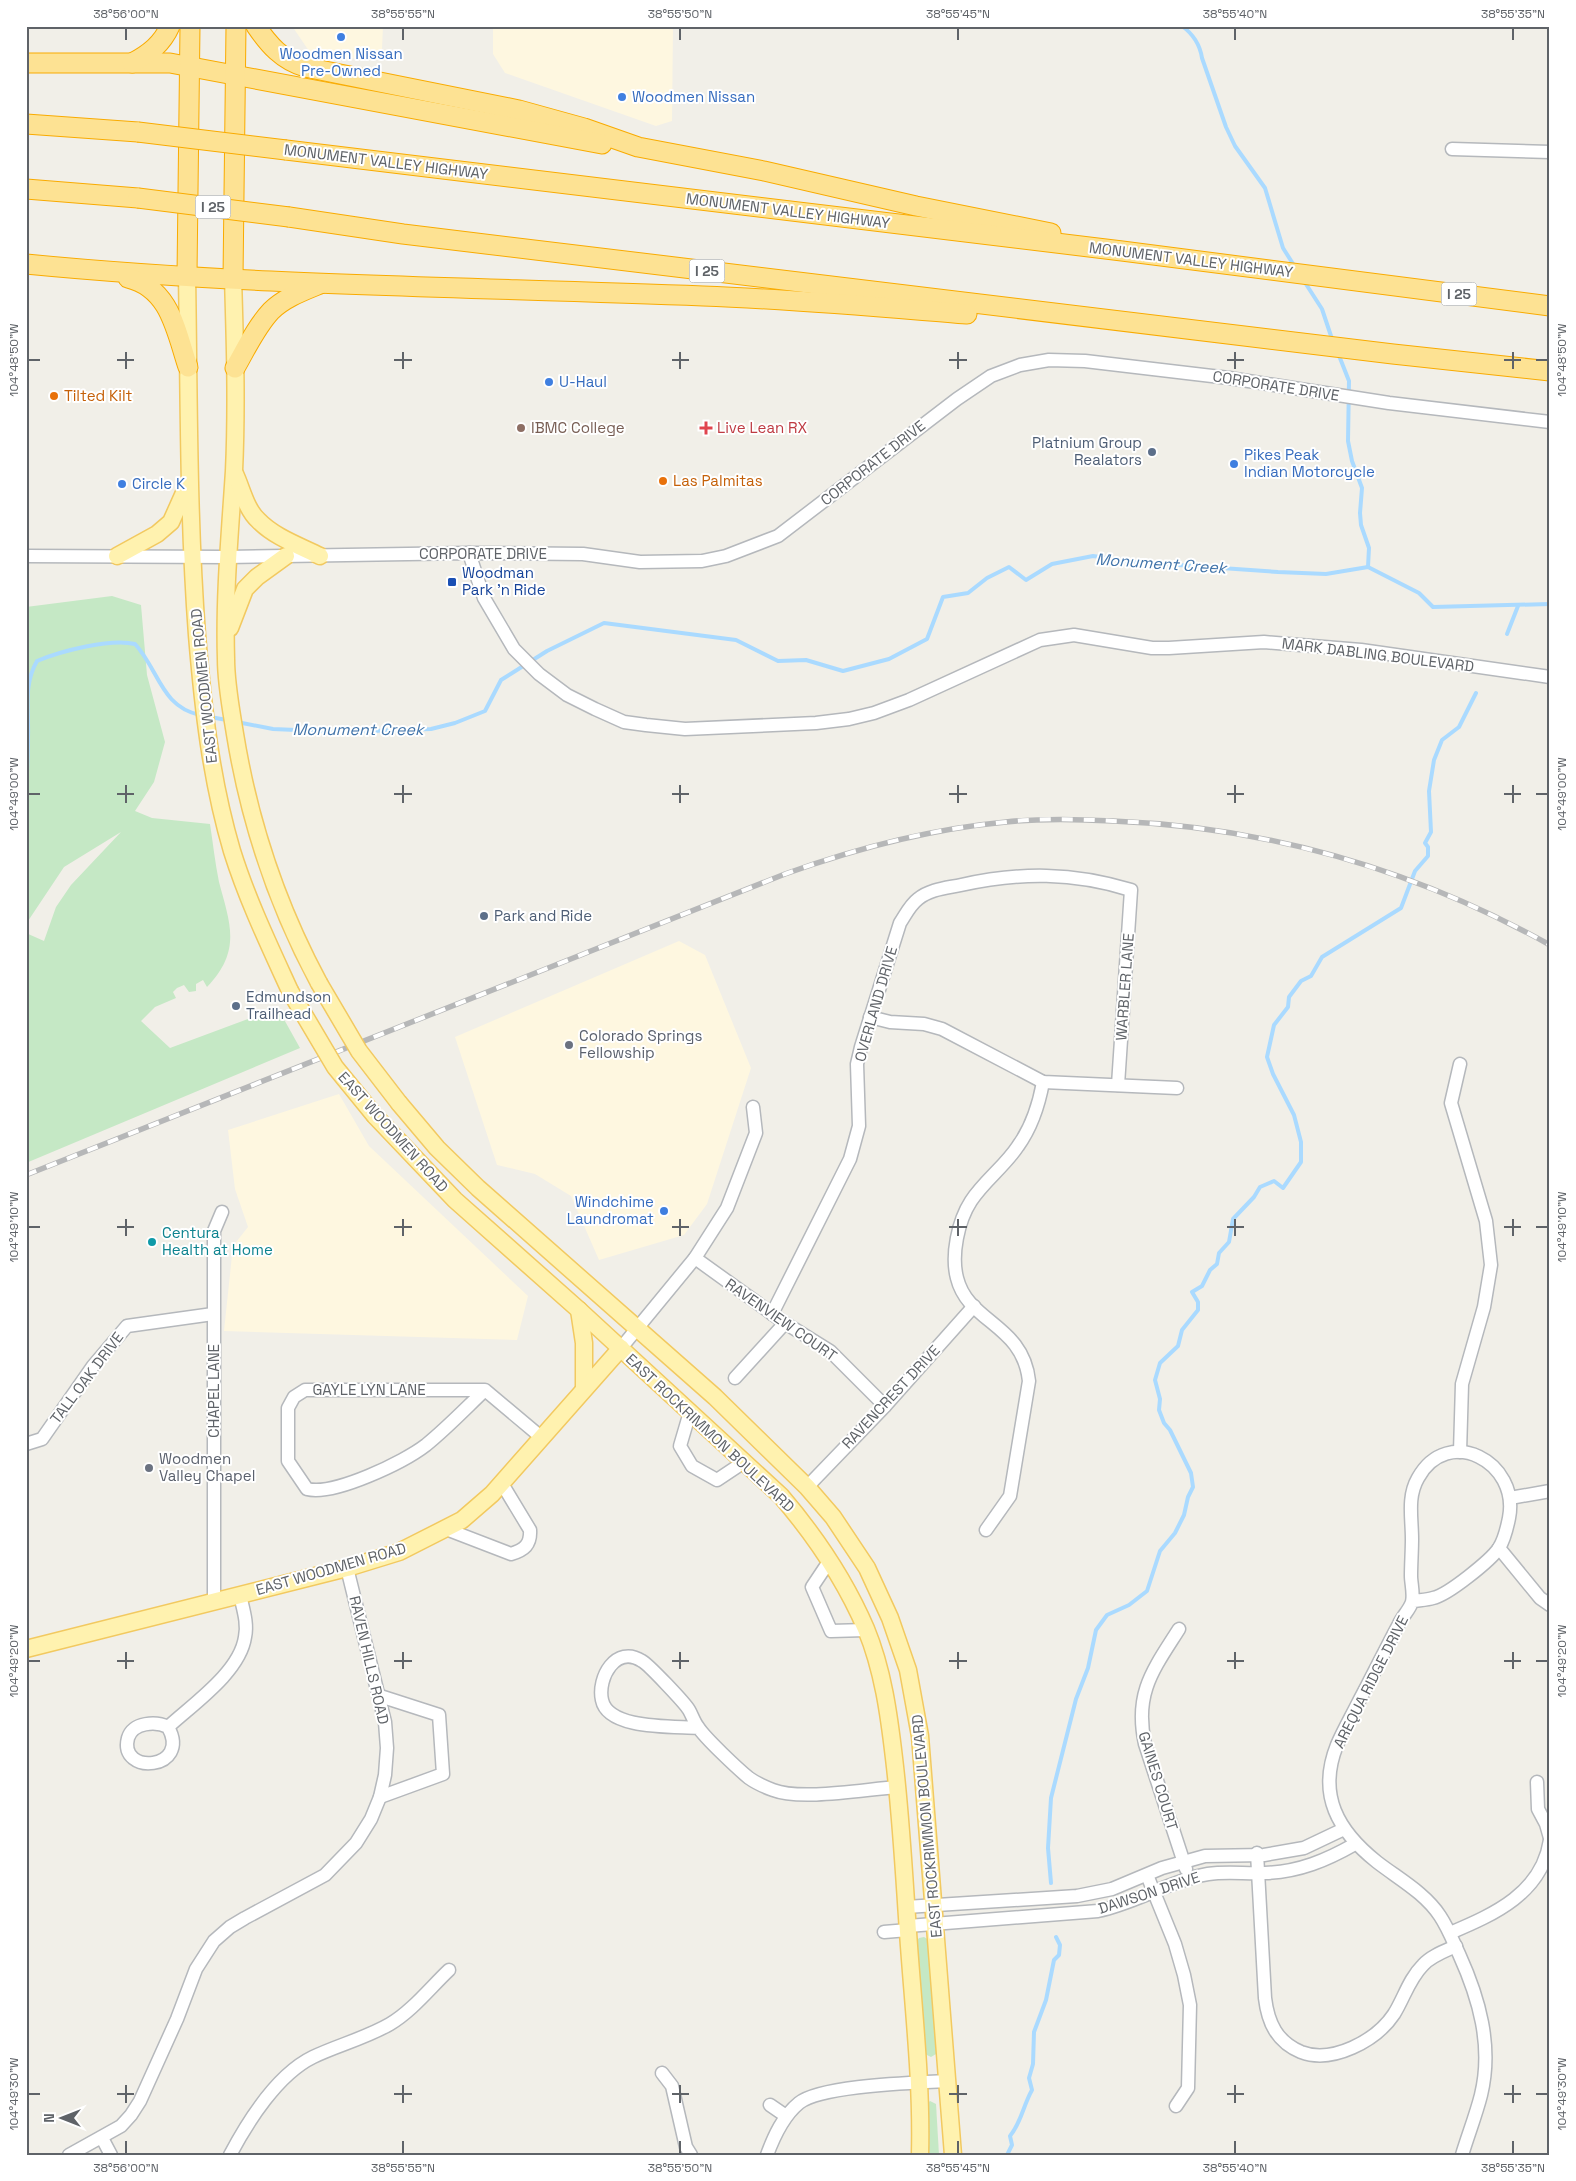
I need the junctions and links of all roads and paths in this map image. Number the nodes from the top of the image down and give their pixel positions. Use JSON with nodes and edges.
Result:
{"nodes":[{"id":1,"x":170,"y":26,"type":"edge"},
{"id":2,"x":190,"y":26,"type":"edge"},
{"id":3,"x":236,"y":26,"type":"edge"},
{"id":4,"x":256,"y":26,"type":"edge"},
{"id":5,"x":26,"y":63,"type":"edge"},
{"id":6,"x":132,"y":63,"type":"junction"},
{"id":7,"x":190,"y":67,"type":"junction"},
{"id":8,"x":235,"y":75,"type":"junction"},
{"id":9,"x":26,"y":124,"type":"edge"},
{"id":10,"x":638,"y":146,"type":"junction"},
{"id":11,"x":1452,"y":149,"type":"dead end"},
{"id":12,"x":1550,"y":152,"type":"edge"},
{"id":13,"x":26,"y":189,"type":"edge"},
{"id":14,"x":1122,"y":251,"type":"junction"},
{"id":15,"x":26,"y":264,"type":"edge"},
{"id":16,"x":103,"y":272,"type":"junction"},
{"id":17,"x":187,"y":275,"type":"junction"},
{"id":18,"x":233,"y":278,"type":"junction"},
{"id":19,"x":322,"y":283,"type":"junction"},
{"id":20,"x":1550,"y":306,"type":"edge"},
{"id":21,"x":1126,"y":321,"type":"junction"},
{"id":22,"x":188,"y":367,"type":"junction"},
{"id":23,"x":235,"y":368,"type":"junction"},
{"id":24,"x":1550,"y":371,"type":"edge"},
{"id":25,"x":1550,"y":422,"type":"edge"},
{"id":26,"x":234,"y":470,"type":"junction"},
{"id":27,"x":190,"y":479,"type":"junction"},
{"id":28,"x":469,"y":552,"type":"junction"},
{"id":29,"x":26,"y":556,"type":"edge"},
{"id":30,"x":117,"y":556,"type":"junction"},
{"id":31,"x":286,"y":556,"type":"junction"},
{"id":32,"x":320,"y":556,"type":"junction"},
{"id":33,"x":191,"y":557,"type":"junction"},
{"id":34,"x":228,"y":557,"type":"junction"},
{"id":35,"x":227,"y":637,"type":"junction"},
{"id":36,"x":1550,"y":677,"type":"edge"},
{"id":37,"x":1131,"y":890,"type":"joint"},
{"id":38,"x":870,"y":1017,"type":"junction"},
{"id":39,"x":1460,"y":1064,"type":"dead end"},
{"id":40,"x":1043,"y":1082,"type":"junction"},
{"id":41,"x":1118,"y":1085,"type":"junction"},
{"id":42,"x":1177,"y":1088,"type":"dead end"},
{"id":43,"x":753,"y":1107,"type":"dead end"},
{"id":44,"x":222,"y":1212,"type":"dead end"},
{"id":45,"x":695,"y":1258,"type":"junction"},
{"id":46,"x":974,"y":1306,"type":"junction"},
{"id":47,"x":580,"y":1310,"type":"junction"},
{"id":48,"x":213,"y":1314,"type":"junction"},
{"id":49,"x":772,"y":1314,"type":"junction"},
{"id":50,"x":785,"y":1323,"type":"junction"},
{"id":51,"x":637,"y":1330,"type":"junction"},
{"id":52,"x":621,"y":1348,"type":"junction"},
{"id":53,"x":736,"y":1378,"type":"dead end"},
{"id":54,"x":584,"y":1389,"type":"junction"},
{"id":55,"x":485,"y":1390,"type":"junction"},
{"id":56,"x":885,"y":1406,"type":"junction"},
{"id":57,"x":690,"y":1412,"type":"junction"},
{"id":58,"x":541,"y":1437,"type":"junction"},
{"id":59,"x":26,"y":1444,"type":"edge"},
{"id":60,"x":1460,"y":1452,"type":"junction"},
{"id":61,"x":744,"y":1462,"type":"junction"},
{"id":62,"x":501,"y":1482,"type":"junction"},
{"id":63,"x":807,"y":1487,"type":"junction"},
{"id":64,"x":1550,"y":1491,"type":"edge"},
{"id":65,"x":1510,"y":1498,"type":"junction"},
{"id":66,"x":446,"y":1529,"type":"junction"},
{"id":67,"x":986,"y":1530,"type":"dead end"},
{"id":68,"x":1499,"y":1548,"type":"junction"},
{"id":69,"x":830,"y":1560,"type":"junction"},
{"id":70,"x":347,"y":1568,"type":"junction"},
{"id":71,"x":240,"y":1595,"type":"junction"},
{"id":72,"x":1413,"y":1601,"type":"junction"},
{"id":73,"x":214,"y":1602,"type":"junction"},
{"id":74,"x":1550,"y":1605,"type":"edge"},
{"id":75,"x":1179,"y":1629,"type":"dead end"},
{"id":76,"x":866,"y":1630,"type":"junction"},
{"id":77,"x":26,"y":1649,"type":"edge"},
{"id":78,"x":380,"y":1696,"type":"junction"},
{"id":79,"x":168,"y":1727,"type":"dead end"},
{"id":80,"x":698,"y":1728,"type":"junction"},
{"id":81,"x":1537,"y":1782,"type":"dead end"},
{"id":82,"x":898,"y":1787,"type":"junction"},
{"id":83,"x":380,"y":1797,"type":"junction"},
{"id":84,"x":1344,"y":1829,"type":"junction"},
{"id":85,"x":1550,"y":1839,"type":"edge"},
{"id":86,"x":1356,"y":1844,"type":"junction"},
{"id":87,"x":1257,"y":1854,"type":"junction"},
{"id":88,"x":1183,"y":1861,"type":"junction"},
{"id":89,"x":1258,"y":1873,"type":"junction"},
{"id":90,"x":1147,"y":1875,"type":"junction"},
{"id":91,"x":1188,"y":1879,"type":"junction"},
{"id":92,"x":1155,"y":1892,"type":"junction"},
{"id":93,"x":935,"y":1905,"type":"junction"},
{"id":94,"x":906,"y":1907,"type":"junction"},
{"id":95,"x":936,"y":1924,"type":"junction"},
{"id":96,"x":908,"y":1928,"type":"junction"},
{"id":97,"x":884,"y":1932,"type":"dead end"},
{"id":98,"x":1450,"y":1933,"type":"junction"},
{"id":99,"x":1456,"y":1946,"type":"junction"},
{"id":100,"x":449,"y":1970,"type":"dead end"},
{"id":101,"x":662,"y":2074,"type":"dead end"},
{"id":102,"x":948,"y":2081,"type":"junction"},
{"id":103,"x":919,"y":2083,"type":"junction"},
{"id":104,"x":770,"y":2105,"type":"dead end"},
{"id":105,"x":1176,"y":2106,"type":"dead end"},
{"id":106,"x":786,"y":2116,"type":"junction"},
{"id":107,"x":102,"y":2138,"type":"junction"},
{"id":108,"x":69,"y":2155,"type":"edge"},
{"id":109,"x":111,"y":2155,"type":"edge"},
{"id":110,"x":230,"y":2155,"type":"edge"},
{"id":111,"x":691,"y":2155,"type":"edge"},
{"id":112,"x":767,"y":2155,"type":"edge"},
{"id":113,"x":920,"y":2155,"type":"edge"},
{"id":114,"x":953,"y":2155,"type":"edge"},
{"id":115,"x":1462,"y":2155,"type":"edge"}],
"edges":[{"from":1,"to":6,"type":"highway"},
{"from":2,"to":7,"type":"highway","name":"EAST WOODMEN ROAD"},
{"from":3,"to":8,"type":"highway","name":"EAST WOODMEN ROAD"},
{"from":4,"to":10,"type":"highway"},
{"from":5,"to":6,"type":"highway"},
{"from":6,"to":7,"type":"highway"},
{"from":7,"to":8,"type":"highway"},
{"from":7,"to":17,"type":"highway","name":"EAST WOODMEN ROAD"},
{"from":8,"to":10,"type":"highway"},
{"from":8,"to":18,"type":"highway","name":"EAST WOODMEN ROAD"},
{"from":9,"to":14,"type":"highway","name":"MONUMENT VALLEY HIGHWAY","number":"I 25","bridge":true},
{"from":10,"to":14,"type":"highway"},
{"from":11,"to":12,"type":"street"},
{"from":13,"to":21,"type":"highway","number":"I 25","bridge":true},
{"from":14,"to":20,"type":"highway","name":"MONUMENT VALLEY HIGHWAY","number":"I 25"},
{"from":15,"to":16,"type":"highway"},
{"from":16,"to":17,"type":"highway"},
{"from":16,"to":22,"type":"highway"},
{"from":17,"to":18,"type":"highway"},
{"from":17,"to":22,"type":"main road","name":"EAST WOODMEN ROAD"},
{"from":18,"to":19,"type":"highway"},
{"from":18,"to":23,"type":"main road","name":"EAST WOODMEN ROAD"},
{"from":19,"to":21,"type":"highway"},
{"from":19,"to":23,"type":"highway"},
{"from":21,"to":24,"type":"highway","number":"I 25"},
{"from":22,"to":27,"type":"main road","name":"EAST WOODMEN ROAD"},
{"from":23,"to":26,"type":"main road","name":"EAST WOODMEN ROAD"},
{"from":25,"to":28,"type":"street","name":"CORPORATE DRIVE"},
{"from":26,"to":32,"type":"main road"},
{"from":26,"to":34,"type":"main road","name":"EAST WOODMEN ROAD"},
{"from":27,"to":30,"type":"main road"},
{"from":27,"to":33,"type":"main road","name":"EAST WOODMEN ROAD"},
{"from":28,"to":32,"type":"street","name":"CORPORATE DRIVE"},
{"from":28,"to":36,"type":"street","name":"MARK DABLING BOULEVARD"},
{"from":29,"to":30,"type":"street","name":"CORPORATE DRIVE"},
{"from":30,"to":33,"type":"street","name":"CORPORATE DRIVE"},
{"from":31,"to":32,"type":"street","name":"CORPORATE DRIVE"},
{"from":31,"to":34,"type":"street","name":"CORPORATE DRIVE"},
{"from":31,"to":35,"type":"main road"},
{"from":33,"to":34,"type":"street","name":"CORPORATE DRIVE"},
{"from":33,"to":47,"type":"main road","name":"EAST WOODMEN ROAD","bridge":true},
{"from":34,"to":35,"type":"main road","name":"EAST WOODMEN ROAD"},
{"from":35,"to":51,"type":"main road","name":"EAST WOODMEN ROAD","bridge":true},
{"from":37,"to":38,"type":"street","name":"OVERLAND DRIVE"},
{"from":37,"to":41,"type":"street","name":"WARBLER LANE"},
{"from":38,"to":40,"type":"street"},
{"from":38,"to":49,"type":"street","name":"OVERLAND DRIVE"},
{"from":39,"to":60,"type":"street"},
{"from":40,"to":41,"type":"street"},
{"from":40,"to":46,"type":"street"},
{"from":41,"to":42,"type":"street"},
{"from":43,"to":45,"type":"street","name":"EAST WOODMEN ROAD"},
{"from":44,"to":48,"type":"street","name":"CHAPEL LANE"},
{"from":45,"to":49,"type":"street","name":"RAVENVIEW COURT"},
{"from":45,"to":51,"type":"street","name":"EAST WOODMEN ROAD"},
{"from":46,"to":56,"type":"street","name":"RAVENCREST DRIVE"},
{"from":46,"to":67,"type":"street"},
{"from":47,"to":52,"type":"main road","name":"EAST WOODMEN ROAD"},
{"from":47,"to":54,"type":"main road"},
{"from":48,"to":59,"type":"street","name":"TALL OAK DRIVE"},
{"from":48,"to":73,"type":"street","name":"CHAPEL LANE"},
{"from":49,"to":50,"type":"street","name":"RAVENVIEW COURT"},
{"from":50,"to":53,"type":"street"},
{"from":50,"to":56,"type":"street","name":"RAVENVIEW COURT"},
{"from":51,"to":52,"type":"street","name":"EAST WOODMEN ROAD"},
{"from":51,"to":63,"type":"main road","name":"EAST ROCKRIMMON BOULEVARD"},
{"from":52,"to":54,"type":"main road","name":"EAST WOODMEN ROAD"},
{"from":52,"to":57,"type":"main road","name":"EAST ROCKRIMMON BOULEVARD"},
{"from":54,"to":58,"type":"main road","name":"EAST WOODMEN ROAD"},
{"from":55,"to":55,"type":"street","name":"GAYLE LYN LANE"},
{"from":55,"to":58,"type":"street"},
{"from":56,"to":63,"type":"street","name":"RAVENCREST DRIVE"},
{"from":57,"to":61,"type":"main road","name":"EAST ROCKRIMMON BOULEVARD"},
{"from":57,"to":61,"type":"street"},
{"from":58,"to":62,"type":"main road","name":"EAST WOODMEN ROAD"},
{"from":60,"to":65,"type":"street","name":"AREQUA RIDGE DRIVE"},
{"from":60,"to":72,"type":"street","name":"AREQUA RIDGE DRIVE"},
{"from":61,"to":69,"type":"main road","name":"EAST ROCKRIMMON BOULEVARD"},
{"from":62,"to":66,"type":"main road","name":"EAST WOODMEN ROAD"},
{"from":62,"to":66,"type":"street"},
{"from":63,"to":93,"type":"main road","name":"EAST ROCKRIMMON BOULEVARD"},
{"from":64,"to":65,"type":"street"},
{"from":65,"to":68,"type":"street","name":"AREQUA RIDGE DRIVE"},
{"from":66,"to":70,"type":"main road","name":"EAST WOODMEN ROAD"},
{"from":68,"to":72,"type":"street","name":"AREQUA RIDGE DRIVE"},
{"from":68,"to":74,"type":"street"},
{"from":69,"to":76,"type":"main road","name":"EAST ROCKRIMMON BOULEVARD"},
{"from":69,"to":76,"type":"street"},
{"from":70,"to":71,"type":"main road","name":"EAST WOODMEN ROAD"},
{"from":70,"to":78,"type":"street","name":"RAVEN HILLS ROAD"},
{"from":71,"to":73,"type":"main road","name":"EAST WOODMEN ROAD"},
{"from":71,"to":79,"type":"street"},
{"from":72,"to":84,"type":"street","name":"AREQUA RIDGE DRIVE"},
{"from":73,"to":77,"type":"main road","name":"EAST WOODMEN ROAD"},
{"from":75,"to":88,"type":"street","name":"GAINES COURT"},
{"from":76,"to":82,"type":"main road","name":"EAST ROCKRIMMON BOULEVARD"},
{"from":78,"to":83,"type":"street","name":"RAVEN HILLS ROAD"},
{"from":78,"to":83,"type":"street"},
{"from":80,"to":80,"type":"street"},
{"from":80,"to":82,"type":"street"},
{"from":81,"to":85,"type":"street"},
{"from":82,"to":94,"type":"main road","name":"EAST ROCKRIMMON BOULEVARD"},
{"from":83,"to":107,"type":"street","name":"RAVEN HILLS ROAD"},
{"from":84,"to":86,"type":"street","name":"AREQUA RIDGE DRIVE"},
{"from":84,"to":87,"type":"street","name":"DAWSON DRIVE"},
{"from":85,"to":98,"type":"street"},
{"from":86,"to":89,"type":"street","name":"DAWSON DRIVE"},
{"from":86,"to":98,"type":"street","name":"AREQUA RIDGE DRIVE"},
{"from":87,"to":88,"type":"street","name":"DAWSON DRIVE"},
{"from":87,"to":89,"type":"street"},
{"from":88,"to":90,"type":"street","name":"DAWSON DRIVE"},
{"from":88,"to":91,"type":"street","name":"GAINES COURT"},
{"from":89,"to":91,"type":"street","name":"DAWSON DRIVE"},
{"from":89,"to":99,"type":"street"},
{"from":90,"to":92,"type":"street"},
{"from":90,"to":93,"type":"street","name":"DAWSON DRIVE"},
{"from":91,"to":92,"type":"street","name":"DAWSON DRIVE"},
{"from":92,"to":95,"type":"street","name":"DAWSON DRIVE"},
{"from":92,"to":105,"type":"street"},
{"from":93,"to":94,"type":"street","name":"DAWSON DRIVE"},
{"from":93,"to":95,"type":"main road","name":"EAST ROCKRIMMON BOULEVARD"},
{"from":94,"to":96,"type":"main road","name":"EAST ROCKRIMMON BOULEVARD"},
{"from":95,"to":96,"type":"street","name":"DAWSON DRIVE"},
{"from":95,"to":102,"type":"main road","name":"EAST ROCKRIMMON BOULEVARD"},
{"from":96,"to":97,"type":"street","name":"DAWSON DRIVE"},
{"from":96,"to":103,"type":"main road","name":"EAST ROCKRIMMON BOULEVARD"},
{"from":98,"to":99,"type":"street","name":"AREQUA RIDGE DRIVE"},
{"from":99,"to":115,"type":"street","name":"AREQUA RIDGE DRIVE"},
{"from":100,"to":110,"type":"street"},
{"from":101,"to":111,"type":"street"},
{"from":102,"to":103,"type":"street"},
{"from":102,"to":114,"type":"main road","name":"EAST ROCKRIMMON BOULEVARD"},
{"from":103,"to":106,"type":"street"},
{"from":103,"to":113,"type":"main road","name":"EAST ROCKRIMMON BOULEVARD"},
{"from":104,"to":106,"type":"street"},
{"from":106,"to":112,"type":"street"},
{"from":107,"to":108,"type":"street","name":"RAVEN HILLS ROAD"},
{"from":107,"to":109,"type":"street"}]}
